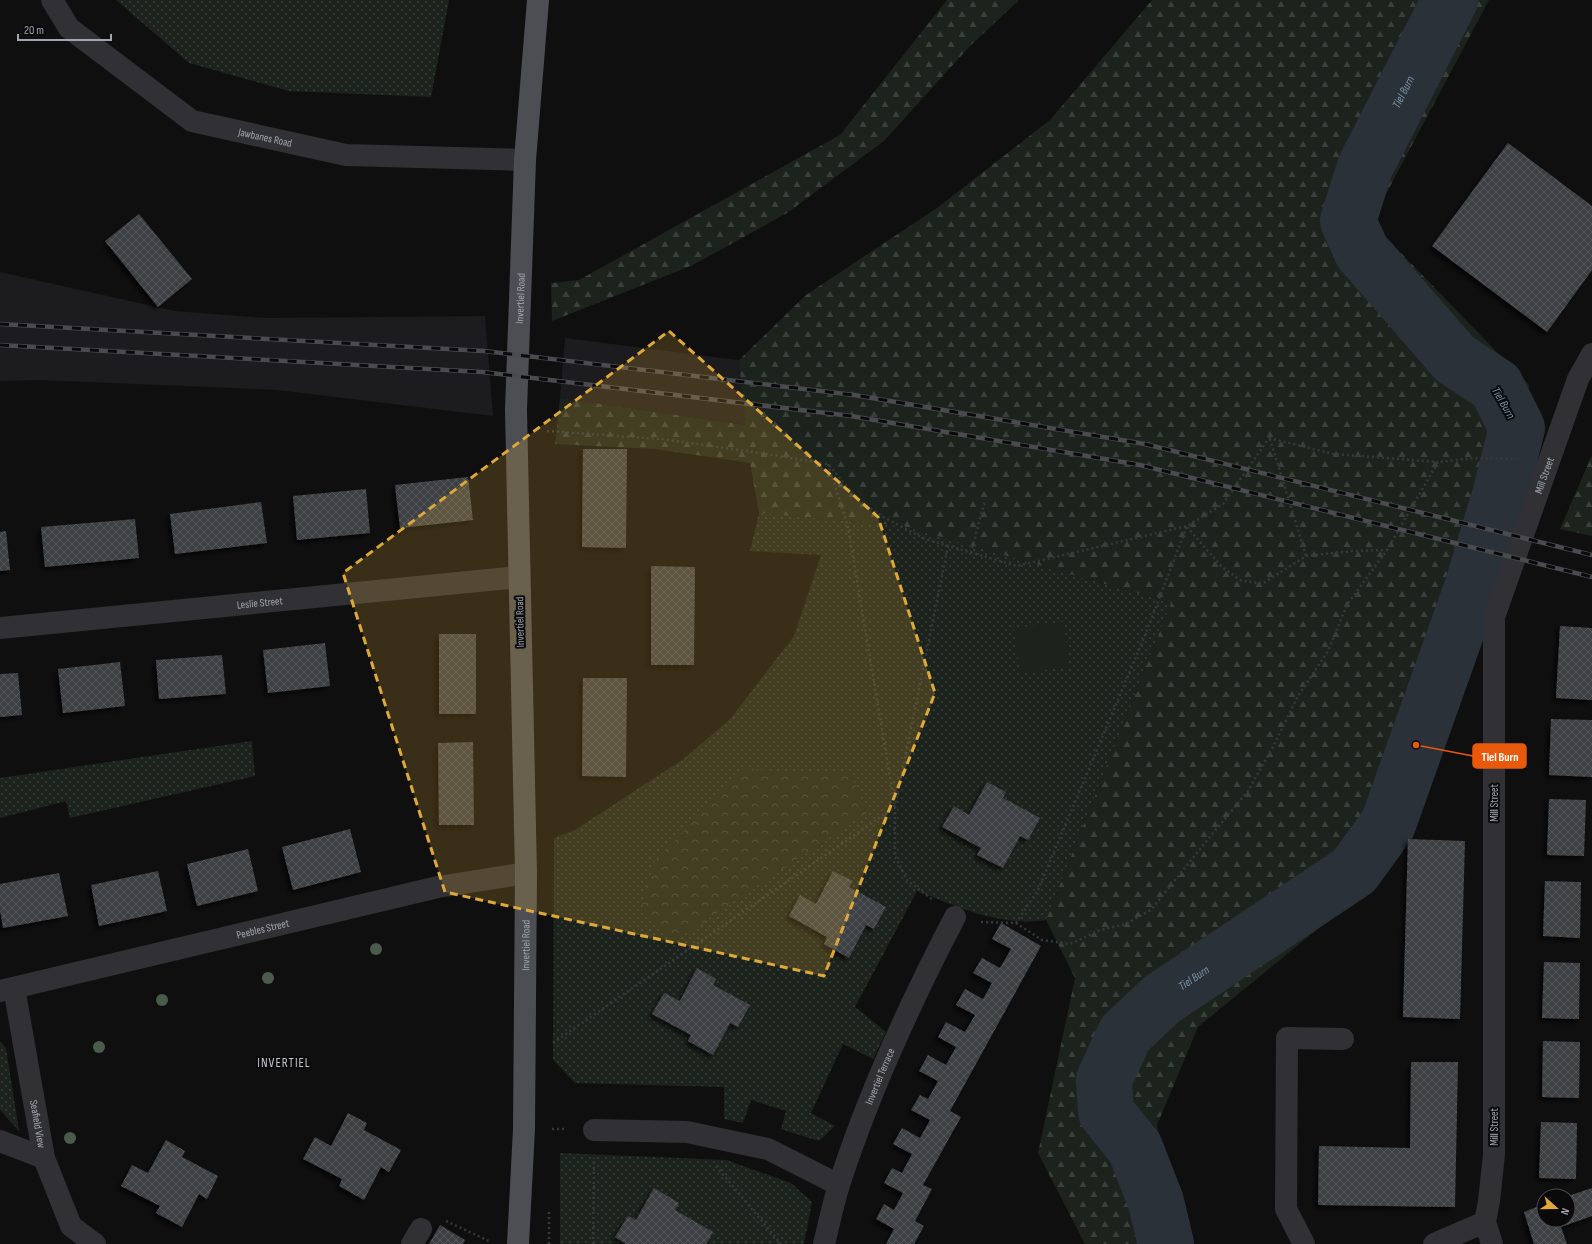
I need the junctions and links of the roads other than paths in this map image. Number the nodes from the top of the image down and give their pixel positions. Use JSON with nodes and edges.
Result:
{"nodes":[{"id":1,"x":52,"y":0,"type":"edge"},
{"id":2,"x":538,"y":0,"type":"edge"},
{"id":3,"x":525,"y":160,"type":"junction"},
{"id":4,"x":1592,"y":354,"type":"edge"},
{"id":5,"x":519,"y":577,"type":"junction"},
{"id":6,"x":0,"y":628,"type":"edge"},
{"id":7,"x":526,"y":873,"type":"junction"},
{"id":8,"x":955,"y":917,"type":"road end"},
{"id":9,"x":7,"y":990,"type":"edge"},
{"id":10,"x":1343,"y":1039,"type":"dead end"},
{"id":11,"x":594,"y":1130,"type":"road end"},
{"id":12,"x":0,"y":1141,"type":"edge"},
{"id":13,"x":44,"y":1158,"type":"junction"},
{"id":14,"x":839,"y":1185,"type":"junction"},
{"id":15,"x":1485,"y":1222,"type":"junction"},
{"id":16,"x":95,"y":1244,"type":"edge"},
{"id":17,"x":518,"y":1244,"type":"edge"},
{"id":18,"x":824,"y":1244,"type":"edge"},
{"id":19,"x":1304,"y":1244,"type":"edge"},
{"id":20,"x":1434,"y":1244,"type":"edge"},
{"id":21,"x":1492,"y":1244,"type":"edge"}],
"edges":[{"from":1,"to":3,"type":"street","name":"Jawbanes Road"},
{"from":2,"to":3,"type":"main road","name":"Invertiel Road"},
{"from":3,"to":5,"type":"main road","name":"Invertiel Road"},
{"from":4,"to":15,"type":"street","name":"Mill Street"},
{"from":5,"to":6,"type":"street","name":"Leslie Street"},
{"from":5,"to":7,"type":"main road","name":"Invertiel Road"},
{"from":7,"to":9,"type":"street","name":"Peebles Street"},
{"from":7,"to":17,"type":"main road","name":"Invertiel Road"},
{"from":8,"to":14,"type":"street","name":"Invertiel Terrace"},
{"from":9,"to":13,"type":"street","name":"Seafield View"},
{"from":10,"to":19,"type":"street"},
{"from":11,"to":14,"type":"street"},
{"from":12,"to":13,"type":"street"},
{"from":13,"to":16,"type":"street","name":"Seafield View"},
{"from":14,"to":18,"type":"street","name":"Invertiel Terrace"},
{"from":15,"to":20,"type":"street"},
{"from":15,"to":21,"type":"street","name":"Mill Street"}]}
